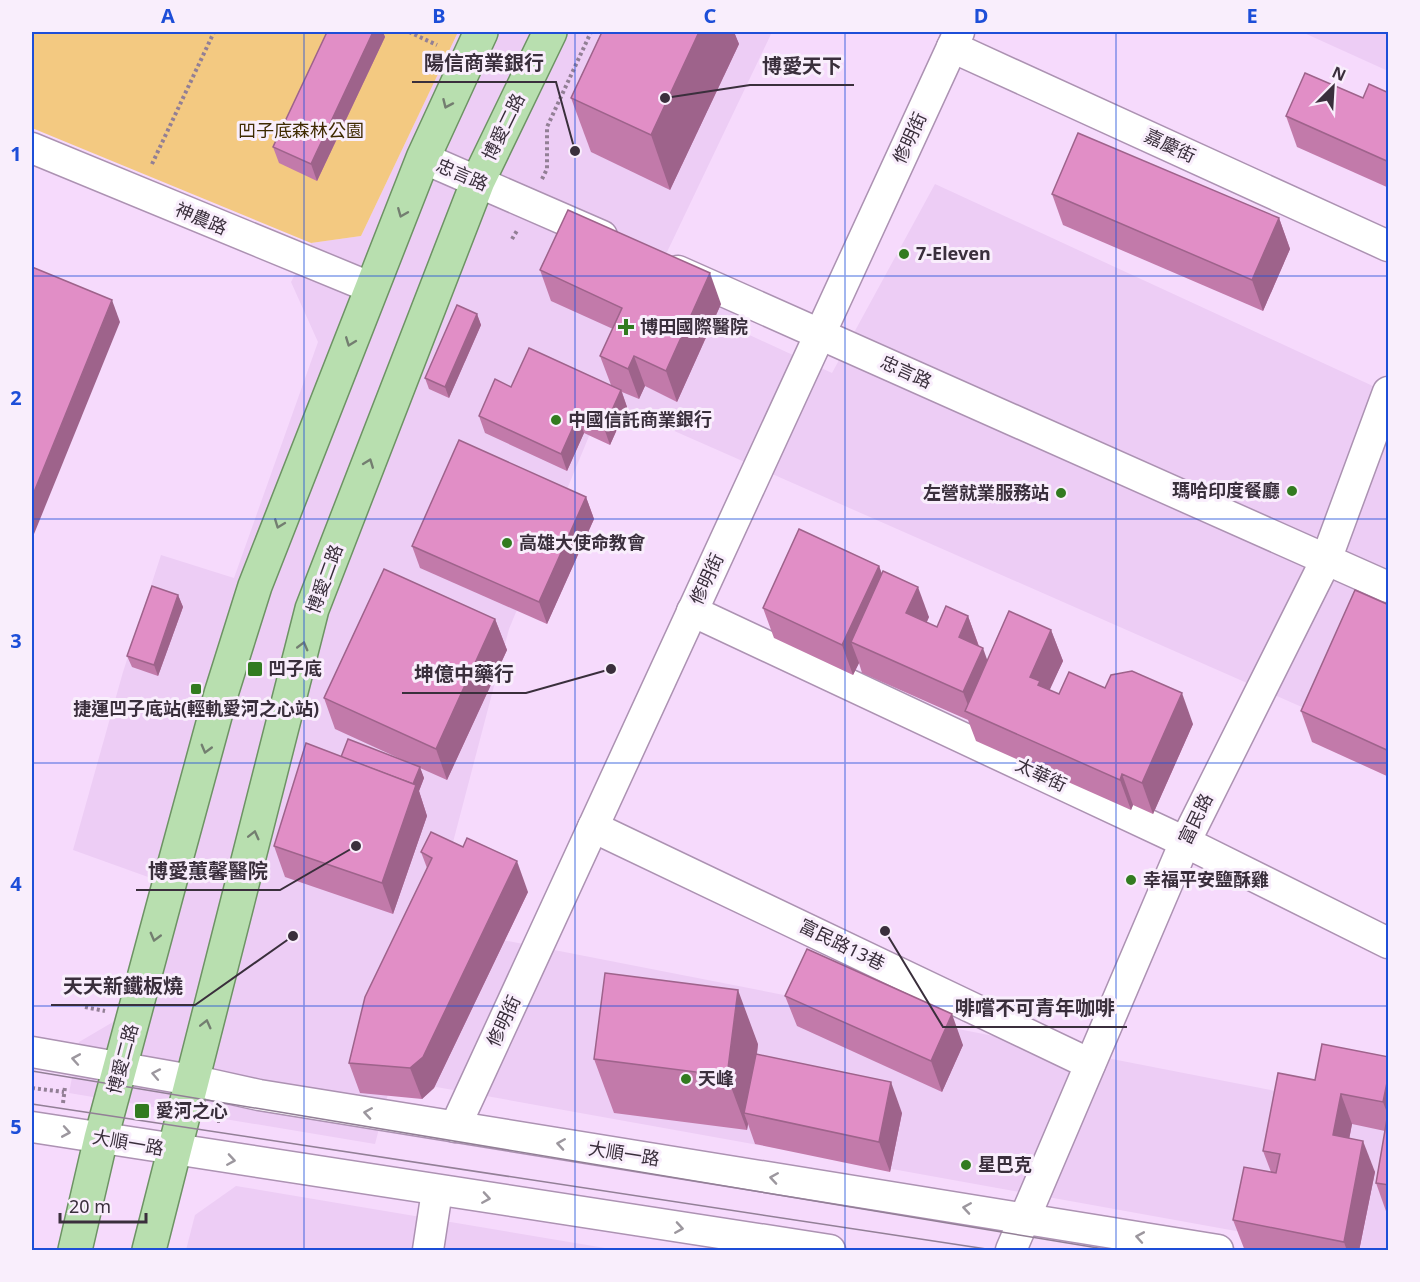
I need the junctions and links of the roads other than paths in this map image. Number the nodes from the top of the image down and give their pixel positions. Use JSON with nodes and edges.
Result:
{"nodes":[{"id":1,"x":481,"y":32,"type":"edge"},
{"id":2,"x":550,"y":32,"type":"edge"},
{"id":3,"x":955,"y":39,"type":"edge"},
{"id":4,"x":32,"y":148,"type":"edge"},
{"id":5,"x":423,"y":158,"type":"junction"},
{"id":6,"x":478,"y":181,"type":"junction"},
{"id":7,"x":624,"y":246,"type":"edge"},
{"id":8,"x":1389,"y":246,"type":"edge"},
{"id":9,"x":657,"y":261,"type":"edge"},
{"id":10,"x":372,"y":288,"type":"junction"},
{"id":11,"x":820,"y":334,"type":"junction"},
{"id":12,"x":1389,"y":392,"type":"edge"},
{"id":13,"x":1326,"y":560,"type":"junction"},
{"id":14,"x":1389,"y":587,"type":"edge"},
{"id":15,"x":692,"y":611,"type":"junction"},
{"id":16,"x":593,"y":827,"type":"junction"},
{"id":17,"x":1185,"y":842,"type":"junction"},
{"id":18,"x":1389,"y":943,"type":"edge"},
{"id":19,"x":32,"y":1052,"type":"edge"},
{"id":20,"x":1090,"y":1064,"type":"junction"},
{"id":21,"x":120,"y":1067,"type":"junction"},
{"id":22,"x":191,"y":1080,"type":"junction"},
{"id":23,"x":455,"y":1127,"type":"junction"},
{"id":24,"x":44,"y":1129,"type":"edge"},
{"id":25,"x":101,"y":1138,"type":"junction"},
{"id":26,"x":173,"y":1151,"type":"junction"},
{"id":27,"x":437,"y":1191,"type":"junction"},
{"id":28,"x":1025,"y":1218,"type":"junction"},
{"id":29,"x":75,"y":1251,"type":"edge"},
{"id":30,"x":149,"y":1251,"type":"edge"},
{"id":31,"x":428,"y":1251,"type":"edge"},
{"id":32,"x":830,"y":1251,"type":"edge"},
{"id":33,"x":1011,"y":1251,"type":"edge"},
{"id":34,"x":1218,"y":1251,"type":"edge"}],
"edges":[{"from":1,"to":5,"type":"main road","name":"博愛二路","one_way":true},
{"from":2,"to":6,"type":"main road","name":"博愛二路"},
{"from":3,"to":8,"type":"street","name":"嘉慶街"},
{"from":3,"to":11,"type":"street","name":"修明街"},
{"from":4,"to":10,"type":"street","name":"神農路"},
{"from":5,"to":6,"type":"street","name":"忠言路"},
{"from":5,"to":10,"type":"main road","name":"博愛二路","one_way":true},
{"from":6,"to":7,"type":"street","name":"忠言路"},
{"from":22,"to":6,"type":"main road","name":"博愛二路","one_way":true},
{"from":9,"to":11,"type":"street","name":"忠言路"},
{"from":10,"to":21,"type":"main road","name":"博愛二路","one_way":true},
{"from":11,"to":13,"type":"street","name":"忠言路"},
{"from":11,"to":15,"type":"street","name":"修明街"},
{"from":12,"to":13,"type":"street","name":"富民路"},
{"from":13,"to":14,"type":"street","name":"忠言路"},
{"from":13,"to":17,"type":"street","name":"富民路"},
{"from":15,"to":16,"type":"street","name":"修明街"},
{"from":15,"to":17,"type":"street","name":"太華街"},
{"from":16,"to":20,"type":"street","name":"富民路13巷"},
{"from":16,"to":23,"type":"street","name":"修明街"},
{"from":17,"to":18,"type":"street","name":"太華街"},
{"from":17,"to":20,"type":"street","name":"富民路"},
{"from":21,"to":19,"type":"street","name":"大順一路","one_way":true},
{"from":20,"to":28,"type":"street","name":"富民路"},
{"from":22,"to":21,"type":"street","name":"大順一路","one_way":true},
{"from":21,"to":25,"type":"main road","name":"博愛二路"},
{"from":23,"to":22,"type":"street","name":"大順一路","one_way":true},
{"from":22,"to":26,"type":"main road","name":"博愛二路"},
{"from":28,"to":23,"type":"street","name":"大順一路","one_way":true},
{"from":24,"to":25,"type":"street","name":"大順一路","one_way":true},
{"from":25,"to":26,"type":"street","name":"大順一路"},
{"from":25,"to":29,"type":"main road","name":"博愛二路"},
{"from":26,"to":27,"type":"street","name":"大順一路","one_way":true},
{"from":26,"to":30,"type":"main road","name":"博愛二路"},
{"from":27,"to":31,"type":"street"},
{"from":27,"to":32,"type":"street","name":"大順一路","one_way":true},
{"from":28,"to":33,"type":"street","name":"富民路"},
{"from":34,"to":28,"type":"street","name":"大順一路","one_way":true}]}
